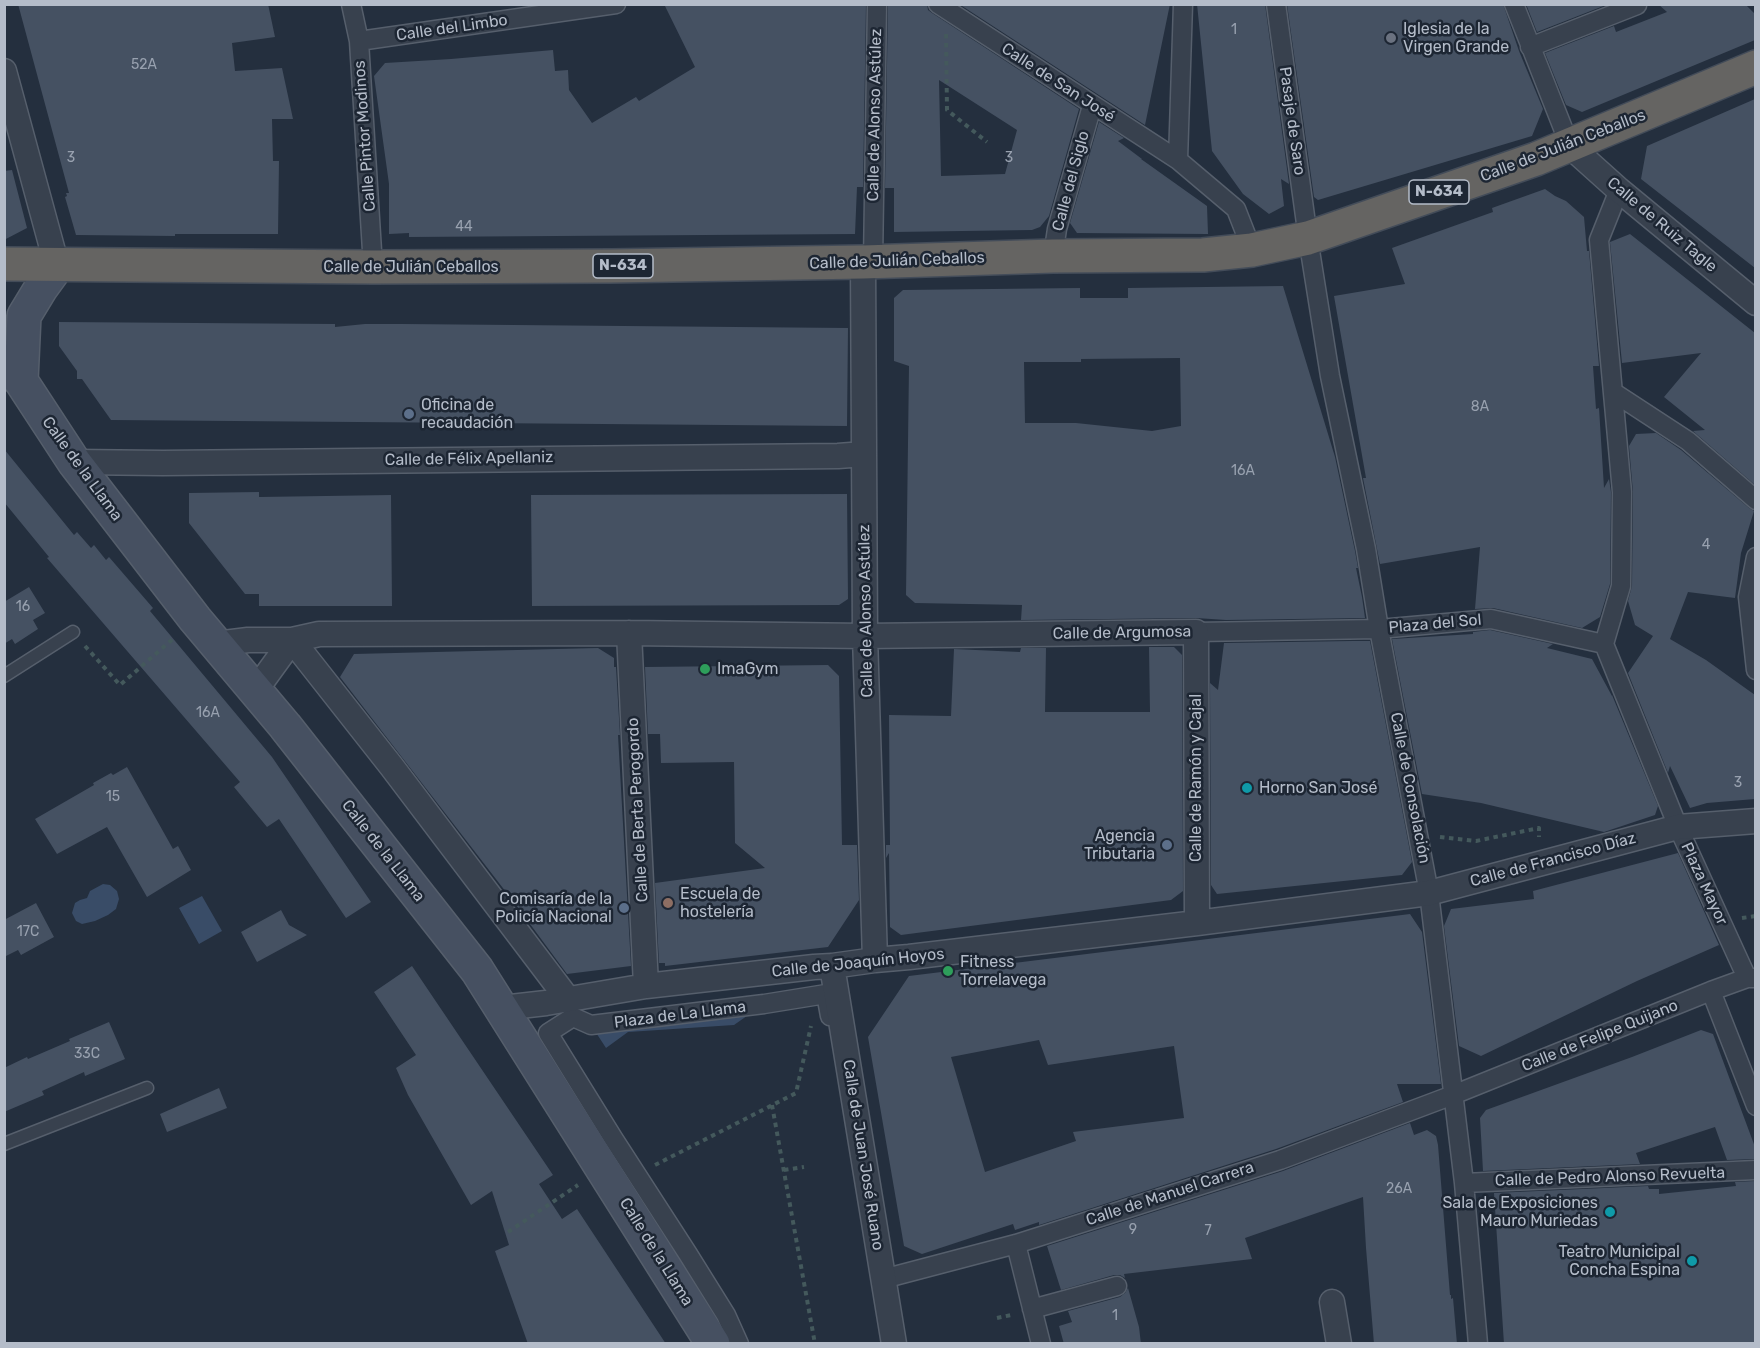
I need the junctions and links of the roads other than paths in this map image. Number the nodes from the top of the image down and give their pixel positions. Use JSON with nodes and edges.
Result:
{"nodes":[{"id":1,"x":351,"y":4,"type":"edge"},
{"id":2,"x":877,"y":4,"type":"edge"},
{"id":3,"x":1183,"y":4,"type":"edge"},
{"id":4,"x":1276,"y":4,"type":"edge"},
{"id":5,"x":1514,"y":4,"type":"edge"},
{"id":6,"x":614,"y":5,"type":"edge"},
{"id":7,"x":1637,"y":5,"type":"edge"},
{"id":8,"x":942,"y":7,"type":"edge"},
{"id":9,"x":358,"y":41,"type":"junction"},
{"id":10,"x":1530,"y":47,"type":"junction"},
{"id":11,"x":1755,"y":67,"type":"edge"},
{"id":12,"x":4,"y":70,"type":"edge"},
{"id":13,"x":1092,"y":106,"type":"junction"},
{"id":14,"x":1570,"y":146,"type":"junction"},
{"id":15,"x":1178,"y":160,"type":"junction"},
{"id":16,"x":1620,"y":190,"type":"junction"},
{"id":17,"x":1308,"y":238,"type":"junction"},
{"id":18,"x":1252,"y":250,"type":"junction"},
{"id":19,"x":1053,"y":256,"type":"junction"},
{"id":20,"x":868,"y":262,"type":"junction"},
{"id":21,"x":4,"y":264,"type":"edge"},
{"id":22,"x":57,"y":266,"type":"junction"},
{"id":23,"x":373,"y":267,"type":"junction"},
{"id":24,"x":1755,"y":303,"type":"edge"},
{"id":25,"x":13,"y":372,"type":"edge"},
{"id":26,"x":1613,"y":392,"type":"junction"},
{"id":27,"x":864,"y":454,"type":"junction"},
{"id":28,"x":74,"y":462,"type":"junction"},
{"id":29,"x":1755,"y":500,"type":"edge"},
{"id":30,"x":1755,"y":557,"type":"edge"},
{"id":31,"x":1379,"y":629,"type":"junction"},
{"id":32,"x":73,"y":632,"type":"road end"},
{"id":33,"x":630,"y":633,"type":"junction"},
{"id":34,"x":1196,"y":633,"type":"junction"},
{"id":35,"x":865,"y":636,"type":"junction"},
{"id":36,"x":292,"y":640,"type":"junction"},
{"id":37,"x":216,"y":644,"type":"junction"},
{"id":38,"x":1604,"y":644,"type":"junction"},
{"id":39,"x":1755,"y":670,"type":"edge"},
{"id":40,"x":4,"y":676,"type":"edge"},
{"id":41,"x":255,"y":691,"type":"junction"},
{"id":42,"x":1755,"y":821,"type":"edge"},
{"id":43,"x":1678,"y":827,"type":"junction"},
{"id":44,"x":1429,"y":893,"type":"junction"},
{"id":45,"x":1197,"y":923,"type":"junction"},
{"id":46,"x":875,"y":960,"type":"junction"},
{"id":47,"x":832,"y":966,"type":"junction"},
{"id":48,"x":1751,"y":978,"type":"edge"},
{"id":49,"x":646,"y":986,"type":"junction"},
{"id":50,"x":1711,"y":991,"type":"junction"},
{"id":51,"x":567,"y":998,"type":"junction"},
{"id":52,"x":502,"y":1008,"type":"junction"},
{"id":53,"x":147,"y":1088,"type":"dead end"},
{"id":54,"x":1453,"y":1095,"type":"junction"},
{"id":55,"x":1755,"y":1106,"type":"edge"},
{"id":56,"x":4,"y":1144,"type":"edge"},
{"id":57,"x":1755,"y":1170,"type":"edge"},
{"id":58,"x":1464,"y":1183,"type":"junction"},
{"id":59,"x":1016,"y":1244,"type":"junction"},
{"id":60,"x":883,"y":1279,"type":"junction"},
{"id":61,"x":1117,"y":1286,"type":"dead end"},
{"id":62,"x":1332,"y":1302,"type":"dead end"},
{"id":63,"x":1032,"y":1309,"type":"junction"},
{"id":64,"x":713,"y":1344,"type":"edge"},
{"id":65,"x":739,"y":1344,"type":"edge"},
{"id":66,"x":885,"y":1344,"type":"edge"},
{"id":67,"x":894,"y":1344,"type":"edge"},
{"id":68,"x":1041,"y":1344,"type":"edge"},
{"id":69,"x":1339,"y":1344,"type":"edge"},
{"id":70,"x":1478,"y":1344,"type":"edge"}],
"edges":[{"from":1,"to":9,"type":"street","name":"Calle Pintor Modinos"},
{"from":2,"to":20,"type":"street","name":"Calle de Alonso Astúlez"},
{"from":3,"to":15,"type":"street"},
{"from":4,"to":17,"type":"street","name":"Pasaje de Saro"},
{"from":5,"to":10,"type":"street"},
{"from":6,"to":9,"type":"street","name":"Calle del Limbo"},
{"from":7,"to":10,"type":"street"},
{"from":8,"to":13,"type":"street","name":"Calle de San José"},
{"from":9,"to":23,"type":"street","name":"Calle Pintor Modinos"},
{"from":10,"to":14,"type":"street"},
{"from":11,"to":14,"type":"highway","name":"Calle de Julián Ceballos","number":"N-634"},
{"from":12,"to":22,"type":"street"},
{"from":13,"to":15,"type":"street","name":"Calle de San José"},
{"from":13,"to":19,"type":"street","name":"Calle del Siglo"},
{"from":14,"to":16,"type":"street","name":"Calle de Ruiz Tagle"},
{"from":14,"to":17,"type":"highway","name":"Calle de Julián Ceballos","number":"N-634"},
{"from":15,"to":18,"type":"street"},
{"from":16,"to":24,"type":"street","name":"Calle de Ruiz Tagle"},
{"from":16,"to":26,"type":"street"},
{"from":17,"to":18,"type":"highway","name":"Calle de Julián Ceballos","number":"N-634"},
{"from":17,"to":31,"type":"street","name":"Calle de Consolación"},
{"from":18,"to":19,"type":"highway","name":"Calle de Julián Ceballos","number":"N-634"},
{"from":19,"to":20,"type":"highway","name":"Calle de Julián Ceballos","number":"N-634"},
{"from":20,"to":23,"type":"highway","name":"Calle de Julián Ceballos","number":"N-634"},
{"from":20,"to":27,"type":"street","name":"Calle de Alonso Astúlez"},
{"from":21,"to":22,"type":"highway","name":"Calle de Julián Ceballos","number":"N-634"},
{"from":22,"to":23,"type":"highway","name":"Calle de Julián Ceballos","number":"N-634"},
{"from":22,"to":25,"type":"main road","name":"Calle de la Llama"},
{"from":25,"to":28,"type":"main road","name":"Calle de la Llama"},
{"from":26,"to":29,"type":"street"},
{"from":26,"to":38,"type":"street"},
{"from":27,"to":28,"type":"street","name":"Calle de Félix Apellaniz"},
{"from":27,"to":35,"type":"street","name":"Calle de Alonso Astúlez"},
{"from":28,"to":37,"type":"main road","name":"Calle de la Llama"},
{"from":30,"to":39,"type":"street"},
{"from":31,"to":34,"type":"street","name":"Calle de Argumosa"},
{"from":31,"to":38,"type":"street","name":"Plaza del Sol"},
{"from":31,"to":44,"type":"street","name":"Calle de Consolación"},
{"from":32,"to":40,"type":"lane"},
{"from":33,"to":35,"type":"street"},
{"from":33,"to":36,"type":"street"},
{"from":33,"to":49,"type":"street","name":"Calle de Berta Perogordo"},
{"from":34,"to":35,"type":"street","name":"Calle de Argumosa"},
{"from":34,"to":45,"type":"street","name":"Calle de Ramón y Cajal"},
{"from":35,"to":46,"type":"street","name":"Calle de Alonso Astúlez"},
{"from":36,"to":37,"type":"street"},
{"from":36,"to":41,"type":"street"},
{"from":36,"to":51,"type":"street"},
{"from":37,"to":41,"type":"main road","name":"Calle de la Llama"},
{"from":38,"to":43,"type":"street"},
{"from":41,"to":52,"type":"main road","name":"Calle de la Llama"},
{"from":42,"to":43,"type":"street","name":"Plaza Mayor"},
{"from":43,"to":44,"type":"street","name":"Calle de Francisco Díaz"},
{"from":43,"to":48,"type":"street","name":"Plaza Mayor"},
{"from":44,"to":45,"type":"street","name":"Calle de Joaquín Hoyos"},
{"from":44,"to":54,"type":"street","name":"Calle de Consolación"},
{"from":45,"to":46,"type":"street","name":"Calle de Joaquín Hoyos"},
{"from":46,"to":47,"type":"street","name":"Calle de Joaquín Hoyos"},
{"from":47,"to":49,"type":"street","name":"Calle de Joaquín Hoyos"},
{"from":47,"to":60,"type":"street","name":"Calle de Juan José Ruano"},
{"from":48,"to":50,"type":"street","name":"Calle de Felipe Quijano"},
{"from":49,"to":51,"type":"street","name":"Calle de Joaquín Hoyos"},
{"from":50,"to":54,"type":"street","name":"Calle de Felipe Quijano"},
{"from":50,"to":55,"type":"street"},
{"from":51,"to":52,"type":"street","name":"Calle de Joaquín Hoyos"},
{"from":52,"to":64,"type":"main road","name":"Calle de la Llama"},
{"from":53,"to":56,"type":"lane"},
{"from":54,"to":58,"type":"street","name":"Calle de Consolación"},
{"from":54,"to":59,"type":"street","name":"Calle de Manuel Carrera"},
{"from":57,"to":58,"type":"street","name":"Calle de Pedro Alonso Revuelta"},
{"from":58,"to":70,"type":"street","name":"Calle de Consolación"},
{"from":59,"to":60,"type":"street","name":"Calle de Manuel Carrera"},
{"from":59,"to":63,"type":"street"},
{"from":60,"to":67,"type":"street","name":"Calle de Juan José Ruano"},
{"from":61,"to":63,"type":"street"},
{"from":62,"to":69,"type":"street"},
{"from":63,"to":68,"type":"street"},
{"from":65,"to":66,"type":"street","name":"Plaza de La Llama"}]}
